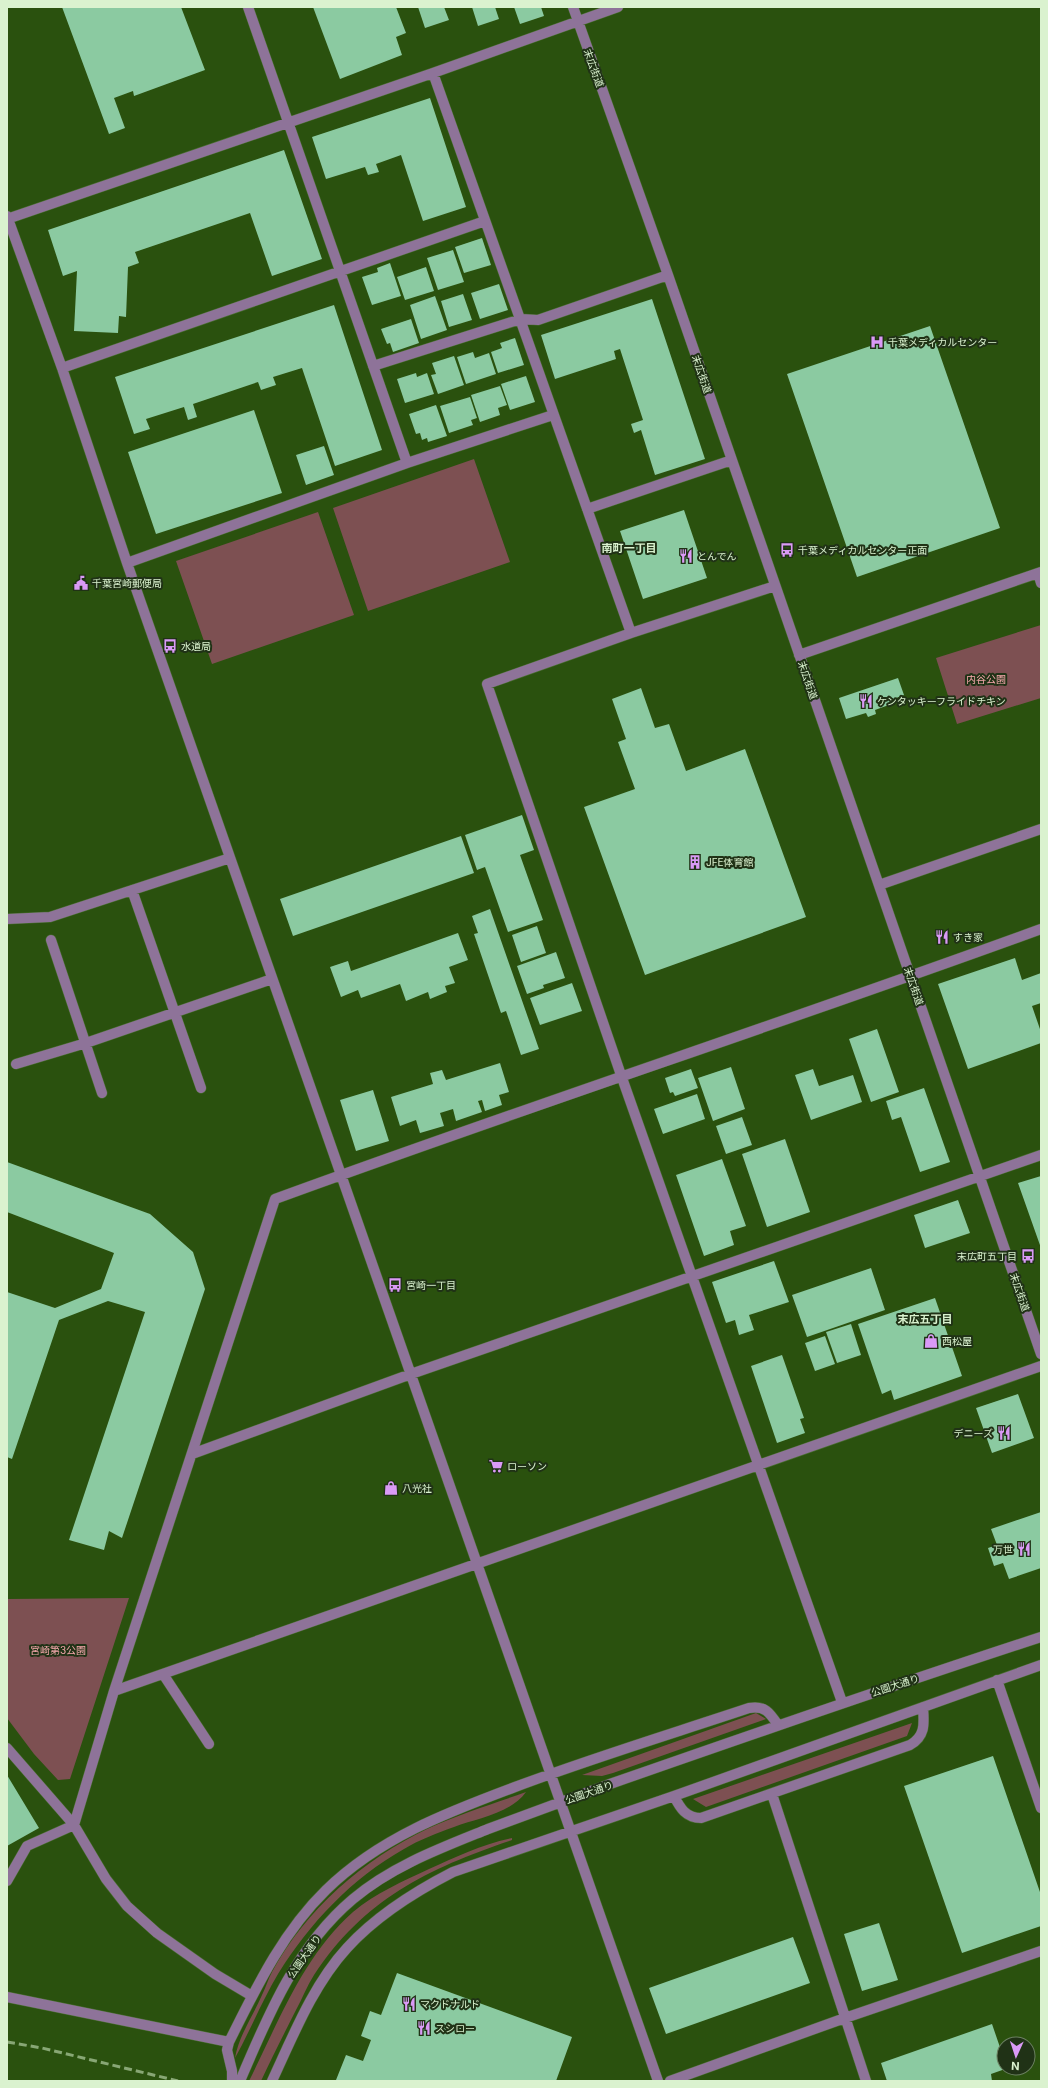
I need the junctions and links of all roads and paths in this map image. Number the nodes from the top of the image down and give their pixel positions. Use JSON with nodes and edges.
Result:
{"nodes":[{"id":1,"x":248,"y":7,"type":"edge"},
{"id":2,"x":573,"y":7,"type":"edge"},
{"id":3,"x":618,"y":7,"type":"edge"},
{"id":4,"x":578,"y":22,"type":"junction"},
{"id":5,"x":433,"y":73,"type":"junction"},
{"id":6,"x":288,"y":122,"type":"junction"},
{"id":7,"x":7,"y":218,"type":"edge"},
{"id":8,"x":484,"y":221,"type":"junction"},
{"id":9,"x":340,"y":271,"type":"junction"},
{"id":10,"x":668,"y":274,"type":"junction"},
{"id":11,"x":521,"y":319,"type":"junction"},
{"id":12,"x":373,"y":366,"type":"junction"},
{"id":13,"x":62,"y":368,"type":"junction"},
{"id":14,"x":553,"y":415,"type":"junction"},
{"id":15,"x":732,"y":460,"type":"junction"},
{"id":16,"x":407,"y":463,"type":"junction"},
{"id":17,"x":587,"y":509,"type":"junction"},
{"id":18,"x":127,"y":563,"type":"junction"},
{"id":19,"x":1040,"y":576,"type":"edge"},
{"id":20,"x":775,"y":586,"type":"junction"},
{"id":21,"x":631,"y":633,"type":"junction"},
{"id":22,"x":799,"y":655,"type":"junction"},
{"id":23,"x":1041,"y":829,"type":"edge"},
{"id":24,"x":230,"y":858,"type":"junction"},
{"id":25,"x":879,"y":885,"type":"junction"},
{"id":26,"x":132,"y":890,"type":"junction"},
{"id":27,"x":7,"y":919,"type":"edge"},
{"id":28,"x":1041,"y":929,"type":"edge"},
{"id":29,"x":51,"y":940,"type":"dead end"},
{"id":30,"x":911,"y":977,"type":"junction"},
{"id":31,"x":272,"y":979,"type":"junction"},
{"id":32,"x":175,"y":1011,"type":"junction"},
{"id":33,"x":86,"y":1043,"type":"junction"},
{"id":34,"x":16,"y":1064,"type":"dead end"},
{"id":35,"x":621,"y":1075,"type":"junction"},
{"id":36,"x":201,"y":1088,"type":"dead end"},
{"id":37,"x":102,"y":1093,"type":"dead end"},
{"id":38,"x":1041,"y":1155,"type":"edge"},
{"id":39,"x":342,"y":1175,"type":"junction"},
{"id":40,"x":980,"y":1176,"type":"junction"},
{"id":41,"x":694,"y":1277,"type":"junction"},
{"id":42,"x":1041,"y":1354,"type":"edge"},
{"id":43,"x":1041,"y":1366,"type":"edge"},
{"id":44,"x":411,"y":1374,"type":"junction"},
{"id":45,"x":192,"y":1454,"type":"junction"},
{"id":46,"x":759,"y":1464,"type":"junction"},
{"id":47,"x":479,"y":1564,"type":"junction"},
{"id":48,"x":1041,"y":1636,"type":"edge"},
{"id":49,"x":1041,"y":1665,"type":"edge"},
{"id":50,"x":162,"y":1674,"type":"junction"},
{"id":51,"x":997,"y":1680,"type":"junction"},
{"id":52,"x":114,"y":1691,"type":"junction"},
{"id":53,"x":842,"y":1702,"type":"junction"},
{"id":54,"x":923,"y":1707,"type":"junction"},
{"id":55,"x":778,"y":1725,"type":"junction"},
{"id":56,"x":209,"y":1744,"type":"dead end"},
{"id":57,"x":7,"y":1748,"type":"edge"},
{"id":58,"x":550,"y":1774,"type":"junction"},
{"id":59,"x":772,"y":1794,"type":"junction"},
{"id":60,"x":674,"y":1796,"type":"junction"},
{"id":61,"x":560,"y":1802,"type":"junction"},
{"id":62,"x":1041,"y":1808,"type":"edge"},
{"id":63,"x":74,"y":1825,"type":"junction"},
{"id":64,"x":569,"y":1831,"type":"junction"},
{"id":65,"x":7,"y":1881,"type":"edge"},
{"id":66,"x":1041,"y":1951,"type":"edge"},
{"id":67,"x":252,"y":1996,"type":"junction"},
{"id":68,"x":7,"y":1997,"type":"edge"},
{"id":69,"x":845,"y":2018,"type":"junction"},
{"id":70,"x":229,"y":2042,"type":"junction"},
{"id":71,"x":232,"y":2081,"type":"edge"},
{"id":72,"x":240,"y":2081,"type":"edge"},
{"id":73,"x":272,"y":2081,"type":"edge"},
{"id":74,"x":658,"y":2081,"type":"edge"},
{"id":75,"x":670,"y":2081,"type":"edge"},
{"id":76,"x":866,"y":2081,"type":"edge"}],
"edges":[{"from":1,"to":6,"type":"street"},
{"from":2,"to":4,"type":"street","name":"末広街道"},
{"from":3,"to":4,"type":"street"},
{"from":4,"to":5,"type":"street"},
{"from":4,"to":10,"type":"street","name":"末広街道"},
{"from":5,"to":6,"type":"street"},
{"from":5,"to":8,"type":"street"},
{"from":6,"to":7,"type":"street"},
{"from":6,"to":9,"type":"street"},
{"from":7,"to":13,"type":"street"},
{"from":8,"to":9,"type":"street"},
{"from":8,"to":11,"type":"street"},
{"from":9,"to":12,"type":"street"},
{"from":9,"to":13,"type":"street"},
{"from":10,"to":11,"type":"street"},
{"from":10,"to":15,"type":"street","name":"末広街道"},
{"from":11,"to":12,"type":"street"},
{"from":11,"to":14,"type":"street"},
{"from":12,"to":16,"type":"street"},
{"from":13,"to":18,"type":"street"},
{"from":14,"to":16,"type":"street"},
{"from":14,"to":17,"type":"street"},
{"from":15,"to":17,"type":"street"},
{"from":15,"to":20,"type":"street","name":"末広街道"},
{"from":16,"to":18,"type":"street"},
{"from":17,"to":21,"type":"street"},
{"from":18,"to":24,"type":"street"},
{"from":19,"to":22,"type":"street"},
{"from":20,"to":21,"type":"street"},
{"from":20,"to":22,"type":"street","name":"末広街道"},
{"from":21,"to":35,"type":"street"},
{"from":22,"to":25,"type":"street","name":"末広街道"},
{"from":23,"to":25,"type":"street"},
{"from":24,"to":26,"type":"street"},
{"from":24,"to":31,"type":"street"},
{"from":25,"to":30,"type":"street","name":"末広街道"},
{"from":26,"to":27,"type":"street"},
{"from":26,"to":32,"type":"street"},
{"from":28,"to":30,"type":"street"},
{"from":29,"to":33,"type":"street"},
{"from":30,"to":35,"type":"street"},
{"from":30,"to":40,"type":"street","name":"末広街道"},
{"from":31,"to":32,"type":"street"},
{"from":31,"to":39,"type":"street"},
{"from":32,"to":33,"type":"street"},
{"from":32,"to":36,"type":"street"},
{"from":33,"to":34,"type":"street"},
{"from":33,"to":37,"type":"street"},
{"from":35,"to":39,"type":"street"},
{"from":35,"to":41,"type":"street"},
{"from":38,"to":40,"type":"street"},
{"from":39,"to":44,"type":"street"},
{"from":39,"to":45,"type":"street"},
{"from":40,"to":41,"type":"street"},
{"from":40,"to":42,"type":"street","name":"末広街道"},
{"from":41,"to":44,"type":"street"},
{"from":41,"to":46,"type":"street"},
{"from":43,"to":46,"type":"street"},
{"from":44,"to":45,"type":"street"},
{"from":44,"to":47,"type":"street"},
{"from":45,"to":52,"type":"street"},
{"from":46,"to":47,"type":"street"},
{"from":46,"to":53,"type":"street"},
{"from":47,"to":50,"type":"street"},
{"from":47,"to":58,"type":"street"},
{"from":48,"to":53,"type":"street","name":"公園大通り"},
{"from":49,"to":51,"type":"street"},
{"from":50,"to":52,"type":"street"},
{"from":50,"to":56,"type":"street"},
{"from":51,"to":54,"type":"street"},
{"from":51,"to":62,"type":"street"},
{"from":52,"to":63,"type":"street"},
{"from":53,"to":55,"type":"street","name":"公園大通り"},
{"from":54,"to":59,"type":"street"},
{"from":54,"to":60,"type":"street"},
{"from":55,"to":58,"type":"street"},
{"from":55,"to":61,"type":"street","name":"公園大通り"},
{"from":57,"to":63,"type":"street"},
{"from":58,"to":61,"type":"street"},
{"from":58,"to":67,"type":"street"},
{"from":59,"to":60,"type":"street"},
{"from":59,"to":69,"type":"street"},
{"from":60,"to":64,"type":"street"},
{"from":61,"to":64,"type":"street"},
{"from":61,"to":72,"type":"street","name":"公園大通り"},
{"from":63,"to":65,"type":"street"},
{"from":63,"to":67,"type":"street"},
{"from":64,"to":73,"type":"street"},
{"from":64,"to":74,"type":"street"},
{"from":66,"to":69,"type":"street"},
{"from":67,"to":70,"type":"street"},
{"from":68,"to":70,"type":"street"},
{"from":69,"to":75,"type":"street"},
{"from":69,"to":76,"type":"street"},
{"from":70,"to":71,"type":"street"}]}
